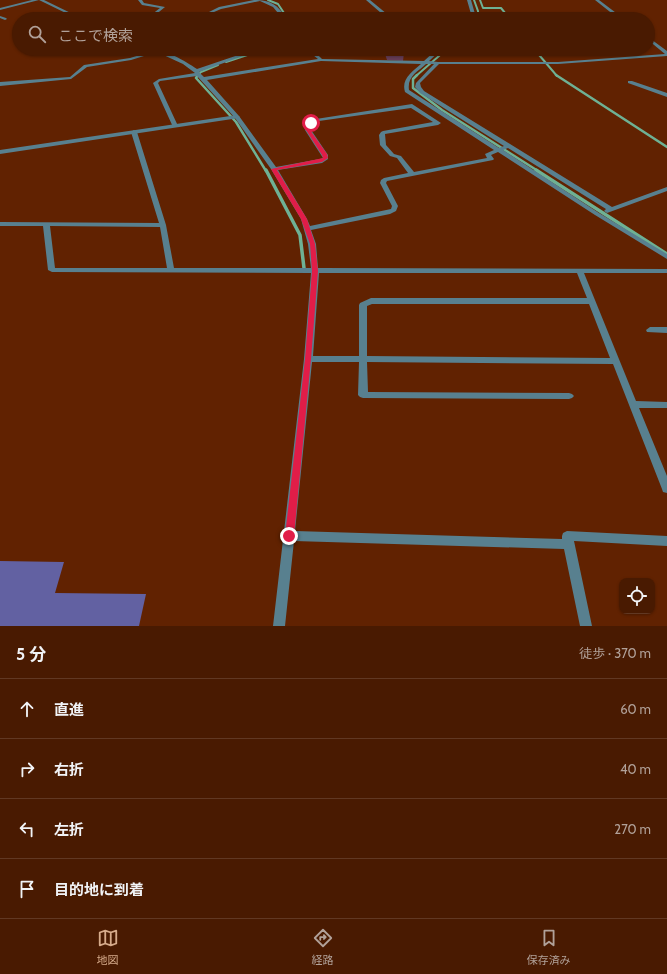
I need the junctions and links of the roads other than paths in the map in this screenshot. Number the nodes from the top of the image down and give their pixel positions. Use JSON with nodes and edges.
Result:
{"nodes":[{"id":1,"x":37,"y":0,"type":"edge"},
{"id":2,"x":41,"y":0,"type":"edge"},
{"id":3,"x":140,"y":0,"type":"edge"},
{"id":4,"x":260,"y":0,"type":"edge"},
{"id":5,"x":368,"y":0,"type":"edge"},
{"id":6,"x":469,"y":0,"type":"edge"},
{"id":7,"x":597,"y":0,"type":"edge"},
{"id":8,"x":0,"y":9,"type":"edge"},
{"id":9,"x":66,"y":12,"type":"edge"},
{"id":10,"x":157,"y":12,"type":"edge"},
{"id":11,"x":211,"y":12,"type":"edge"},
{"id":12,"x":279,"y":12,"type":"edge"},
{"id":13,"x":383,"y":12,"type":"edge"},
{"id":14,"x":472,"y":12,"type":"edge"},
{"id":15,"x":613,"y":12,"type":"edge"},
{"id":16,"x":0,"y":17,"type":"edge"},
{"id":17,"x":5,"y":19,"type":"dead end"},
{"id":18,"x":655,"y":44,"type":"edge"},
{"id":19,"x":667,"y":54,"type":"edge"},
{"id":20,"x":655,"y":55,"type":"edge"},
{"id":21,"x":139,"y":56,"type":"edge"},
{"id":22,"x":169,"y":56,"type":"edge"},
{"id":23,"x":241,"y":56,"type":"edge"},
{"id":24,"x":317,"y":56,"type":"edge"},
{"id":25,"x":430,"y":56,"type":"edge"},
{"id":26,"x":643,"y":56,"type":"edge"},
{"id":27,"x":321,"y":60,"type":"junction"},
{"id":28,"x":425,"y":62,"type":"junction"},
{"id":29,"x":438,"y":63,"type":"junction"},
{"id":30,"x":197,"y":72,"type":"junction"},
{"id":31,"x":203,"y":79,"type":"junction"},
{"id":32,"x":630,"y":82,"type":"dead end"},
{"id":33,"x":0,"y":84,"type":"edge"},
{"id":34,"x":667,"y":95,"type":"edge"},
{"id":35,"x":237,"y":117,"type":"junction"},
{"id":36,"x":175,"y":126,"type":"junction"},
{"id":37,"x":134,"y":132,"type":"junction"},
{"id":38,"x":508,"y":146,"type":"junction"},
{"id":39,"x":496,"y":150,"type":"junction"},
{"id":40,"x":0,"y":152,"type":"edge"},
{"id":41,"x":274,"y":169,"type":"junction"},
{"id":42,"x":412,"y":174,"type":"junction"},
{"id":43,"x":667,"y":189,"type":"edge"},
{"id":44,"x":610,"y":209,"type":"junction"},
{"id":45,"x":597,"y":214,"type":"junction"},
{"id":46,"x":0,"y":224,"type":"edge"},
{"id":47,"x":46,"y":224,"type":"junction"},
{"id":48,"x":163,"y":225,"type":"junction"},
{"id":49,"x":307,"y":229,"type":"junction"},
{"id":50,"x":667,"y":257,"type":"edge"},
{"id":51,"x":171,"y":270,"type":"junction"},
{"id":52,"x":315,"y":271,"type":"junction"},
{"id":53,"x":667,"y":271,"type":"edge"},
{"id":54,"x":580,"y":272,"type":"junction"},
{"id":55,"x":592,"y":301,"type":"junction"},
{"id":56,"x":650,"y":330,"type":"dead end"},
{"id":57,"x":667,"y":330,"type":"edge"},
{"id":58,"x":308,"y":359,"type":"junction"},
{"id":59,"x":363,"y":359,"type":"junction"},
{"id":60,"x":616,"y":361,"type":"junction"},
{"id":61,"x":569,"y":396,"type":"dead end"},
{"id":62,"x":633,"y":404,"type":"junction"},
{"id":63,"x":667,"y":404,"type":"edge"},
{"id":64,"x":667,"y":489,"type":"edge"},
{"id":65,"x":289,"y":536,"type":"junction"},
{"id":66,"x":667,"y":542,"type":"edge"},
{"id":67,"x":569,"y":544,"type":"junction"},
{"id":68,"x":279,"y":626,"type":"edge"},
{"id":69,"x":586,"y":626,"type":"edge"}],
"edges":[{"from":1,"to":8,"type":"street"},
{"from":2,"to":9,"type":"street"},
{"from":3,"to":10,"type":"street"},
{"from":4,"to":11,"type":"street"},
{"from":4,"to":12,"type":"street"},
{"from":5,"to":13,"type":"street"},
{"from":6,"to":14,"type":"street"},
{"from":7,"to":15,"type":"street"},
{"from":16,"to":17,"type":"street"},
{"from":18,"to":19,"type":"street"},
{"from":19,"to":20,"type":"street"},
{"from":21,"to":33,"type":"street"},
{"from":22,"to":30,"type":"street"},
{"from":23,"to":30,"type":"street"},
{"from":24,"to":27,"type":"street"},
{"from":25,"to":28,"type":"street"},
{"from":26,"to":29,"type":"street"},
{"from":27,"to":28,"type":"street"},
{"from":27,"to":31,"type":"street"},
{"from":28,"to":29,"type":"street"},
{"from":28,"to":39,"type":"street"},
{"from":29,"to":38,"type":"street"},
{"from":30,"to":31,"type":"street"},
{"from":30,"to":36,"type":"street"},
{"from":31,"to":35,"type":"street"},
{"from":32,"to":34,"type":"street"},
{"from":35,"to":36,"type":"street"},
{"from":35,"to":41,"type":"street"},
{"from":36,"to":37,"type":"street"},
{"from":37,"to":40,"type":"street"},
{"from":37,"to":48,"type":"street"},
{"from":38,"to":39,"type":"street"},
{"from":38,"to":44,"type":"street"},
{"from":39,"to":42,"type":"street"},
{"from":39,"to":45,"type":"street"},
{"from":41,"to":42,"type":"street"},
{"from":41,"to":49,"type":"street"},
{"from":42,"to":49,"type":"street"},
{"from":43,"to":44,"type":"street"},
{"from":44,"to":45,"type":"street"},
{"from":45,"to":50,"type":"street"},
{"from":46,"to":47,"type":"street"},
{"from":47,"to":48,"type":"street"},
{"from":47,"to":51,"type":"street"},
{"from":48,"to":51,"type":"street"},
{"from":49,"to":52,"type":"street"},
{"from":51,"to":52,"type":"street"},
{"from":52,"to":54,"type":"street"},
{"from":52,"to":58,"type":"street"},
{"from":53,"to":54,"type":"street"},
{"from":54,"to":55,"type":"street"},
{"from":55,"to":59,"type":"street"},
{"from":55,"to":60,"type":"street"},
{"from":56,"to":57,"type":"street"},
{"from":58,"to":59,"type":"street"},
{"from":58,"to":65,"type":"street"},
{"from":59,"to":60,"type":"street"},
{"from":59,"to":61,"type":"street"},
{"from":60,"to":62,"type":"street"},
{"from":62,"to":63,"type":"street"},
{"from":62,"to":64,"type":"street"},
{"from":65,"to":67,"type":"street"},
{"from":65,"to":68,"type":"street"},
{"from":66,"to":67,"type":"street"},
{"from":67,"to":69,"type":"street"}]}
